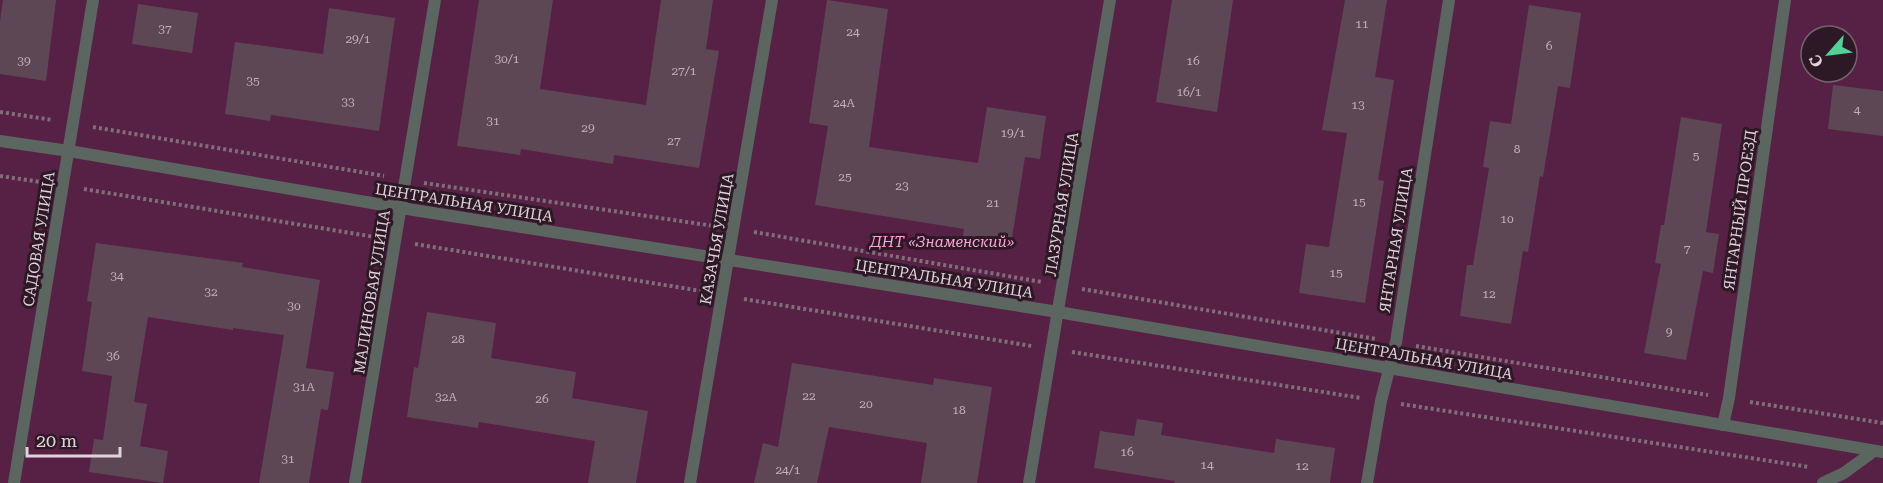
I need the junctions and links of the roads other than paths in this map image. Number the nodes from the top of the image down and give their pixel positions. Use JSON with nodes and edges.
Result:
{"nodes":[{"id":1,"x":93,"y":0,"type":"edge"},
{"id":2,"x":435,"y":0,"type":"edge"},
{"id":3,"x":772,"y":0,"type":"edge"},
{"id":4,"x":1110,"y":0,"type":"edge"},
{"id":5,"x":1449,"y":0,"type":"edge"},
{"id":6,"x":1785,"y":0,"type":"edge"},
{"id":7,"x":0,"y":141,"type":"edge"},
{"id":8,"x":69,"y":151,"type":"junction"},
{"id":9,"x":401,"y":208,"type":"junction"},
{"id":10,"x":729,"y":261,"type":"junction"},
{"id":11,"x":1058,"y":312,"type":"junction"},
{"id":12,"x":1388,"y":368,"type":"junction"},
{"id":13,"x":1723,"y":424,"type":"junction"},
{"id":14,"x":1879,"y":451,"type":"edge"},
{"id":15,"x":14,"y":483,"type":"edge"},
{"id":16,"x":355,"y":483,"type":"edge"},
{"id":17,"x":690,"y":483,"type":"edge"},
{"id":18,"x":1029,"y":483,"type":"edge"},
{"id":19,"x":1367,"y":483,"type":"edge"},
{"id":20,"x":1823,"y":483,"type":"edge"}],
"edges":[{"from":1,"to":8,"type":"street","name":"САДОВАЯ УЛИЦА"},
{"from":2,"to":9,"type":"street","name":"МАЛИНОВАЯ УЛИЦА"},
{"from":3,"to":10,"type":"street","name":"КАЗАЧЬЯ УЛИЦА"},
{"from":4,"to":11,"type":"street","name":"ЛАЗУРНАЯ УЛИЦА"},
{"from":5,"to":12,"type":"street","name":"ЯНТАРНАЯ УЛИЦА"},
{"from":6,"to":13,"type":"street","name":"ЯНТАРНЫЙ ПРОЕЗД"},
{"from":7,"to":8,"type":"street","name":"ЦЕНТРАЛЬНАЯ УЛИЦА"},
{"from":8,"to":9,"type":"street","name":"ЦЕНТРАЛЬНАЯ УЛИЦА"},
{"from":8,"to":15,"type":"street","name":"САДОВАЯ УЛИЦА"},
{"from":9,"to":10,"type":"street","name":"ЦЕНТРАЛЬНАЯ УЛИЦА"},
{"from":9,"to":16,"type":"street","name":"МАЛИНОВАЯ УЛИЦА"},
{"from":10,"to":11,"type":"street","name":"ЦЕНТРАЛЬНАЯ УЛИЦА"},
{"from":10,"to":17,"type":"street","name":"КАЗАЧЬЯ УЛИЦА"},
{"from":11,"to":12,"type":"street","name":"ЦЕНТРАЛЬНАЯ УЛИЦА"},
{"from":11,"to":18,"type":"street","name":"ЛАЗУРНАЯ УЛИЦА"},
{"from":12,"to":13,"type":"street","name":"ЦЕНТРАЛЬНАЯ УЛИЦА"},
{"from":12,"to":19,"type":"street","name":"ЯНТАРНАЯ УЛИЦА"},
{"from":13,"to":14,"type":"street","name":"ЦЕНТРАЛЬНАЯ УЛИЦА"},
{"from":14,"to":20,"type":"street"}]}
